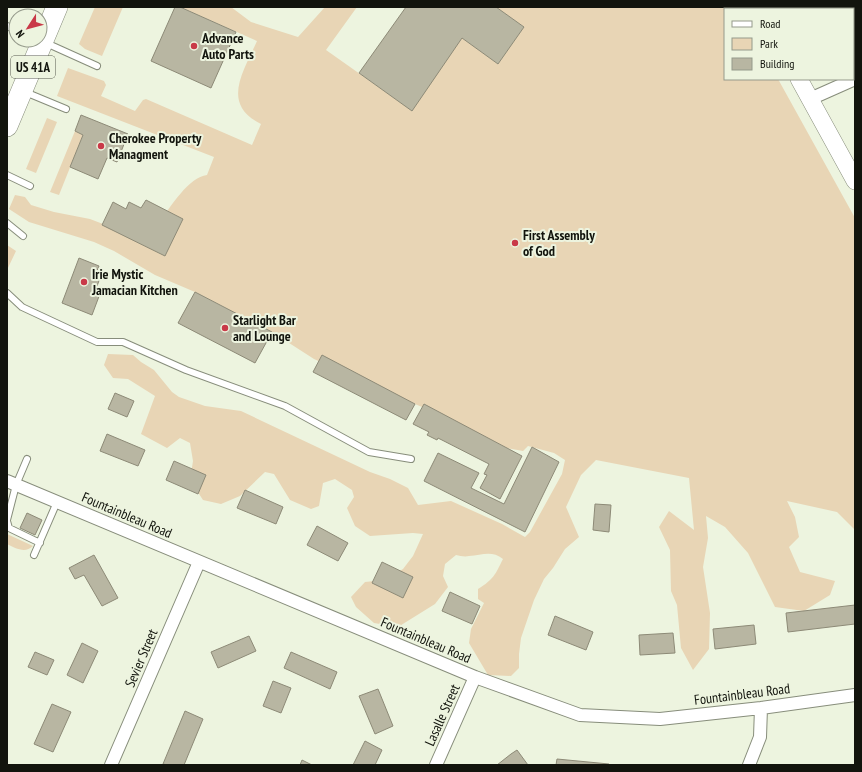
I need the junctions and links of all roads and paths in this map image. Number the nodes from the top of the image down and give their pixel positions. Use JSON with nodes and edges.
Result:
{"nodes":[{"id":1,"x":57,"y":7,"type":"edge"},
{"id":2,"x":48,"y":27,"type":"edge"},
{"id":3,"x":48,"y":44,"type":"edge"},
{"id":4,"x":39,"y":48,"type":"edge"},
{"id":5,"x":97,"y":66,"type":"dead end"},
{"id":6,"x":800,"y":80,"type":"edge"},
{"id":7,"x":853,"y":80,"type":"edge"},
{"id":8,"x":810,"y":99,"type":"junction"},
{"id":9,"x":13,"y":107,"type":"edge"},
{"id":10,"x":66,"y":109,"type":"dead end"},
{"id":11,"x":7,"y":175,"type":"edge"},
{"id":12,"x":855,"y":181,"type":"edge"},
{"id":13,"x":30,"y":186,"type":"dead end"},
{"id":14,"x":7,"y":223,"type":"edge"},
{"id":15,"x":23,"y":236,"type":"dead end"},
{"id":16,"x":7,"y":293,"type":"edge"},
{"id":17,"x":27,"y":459,"type":"dead end"},
{"id":18,"x":411,"y":459,"type":"dead end"},
{"id":19,"x":12,"y":483,"type":"edge"},
{"id":20,"x":57,"y":502,"type":"junction"},
{"id":21,"x":7,"y":520,"type":"edge"},
{"id":22,"x":40,"y":543,"type":"junction"},
{"id":23,"x":34,"y":555,"type":"dead end"},
{"id":24,"x":199,"y":562,"type":"junction"},
{"id":25,"x":475,"y":677,"type":"junction"},
{"id":26,"x":855,"y":695,"type":"edge"},
{"id":27,"x":761,"y":708,"type":"junction"},
{"id":28,"x":111,"y":765,"type":"edge"},
{"id":29,"x":436,"y":765,"type":"edge"},
{"id":30,"x":749,"y":765,"type":"edge"}],
"edges":[{"from":1,"to":2,"type":"highway","number":"US 41A"},
{"from":3,"to":5,"type":"lane"},
{"from":4,"to":9,"type":"highway","number":"US 41A"},
{"from":6,"to":8,"type":"main road"},
{"from":7,"to":8,"type":"street"},
{"from":8,"to":12,"type":"main road"},
{"from":9,"to":10,"type":"lane"},
{"from":11,"to":13,"type":"lane"},
{"from":14,"to":15,"type":"lane"},
{"from":16,"to":18,"type":"lane"},
{"from":17,"to":19,"type":"lane"},
{"from":19,"to":20,"type":"street","name":"Fountainbleau Road"},
{"from":19,"to":21,"type":"lane"},
{"from":20,"to":22,"type":"lane"},
{"from":20,"to":24,"type":"street","name":"Fountainbleau Road"},
{"from":21,"to":22,"type":"lane"},
{"from":22,"to":23,"type":"lane"},
{"from":24,"to":25,"type":"street","name":"Fountainbleau Road"},
{"from":24,"to":28,"type":"street","name":"Sevier Street"},
{"from":25,"to":27,"type":"street","name":"Fountainbleau Road"},
{"from":25,"to":29,"type":"street","name":"Lasalle Street"},
{"from":26,"to":27,"type":"street","name":"Fountainbleau Road"},
{"from":27,"to":30,"type":"street"}]}
